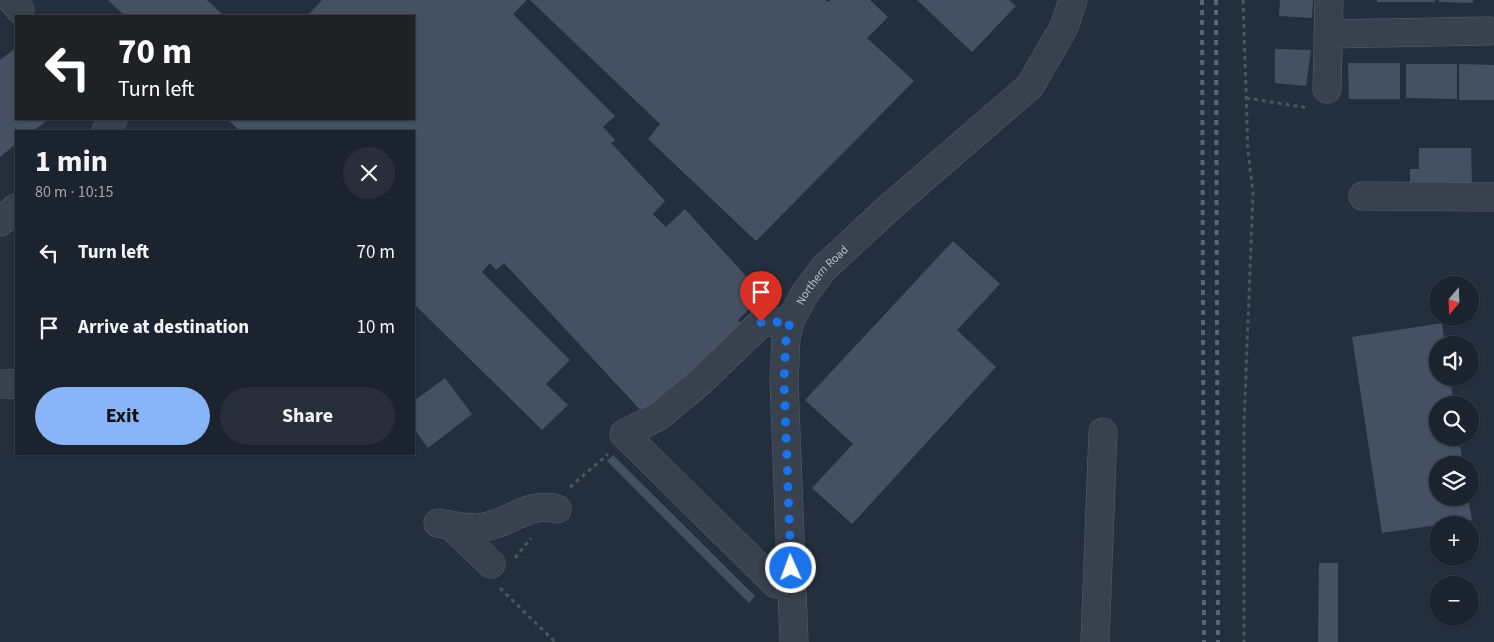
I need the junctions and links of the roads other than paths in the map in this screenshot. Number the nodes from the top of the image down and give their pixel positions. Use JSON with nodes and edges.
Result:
{"nodes":[{"id":1,"x":1073,"y":0,"type":"edge"},
{"id":2,"x":1330,"y":0,"type":"edge"},
{"id":3,"x":1488,"y":31,"type":"dead end"},
{"id":4,"x":1328,"y":34,"type":"junction"},
{"id":5,"x":1327,"y":89,"type":"road end"},
{"id":6,"x":1363,"y":196,"type":"dead end"},
{"id":7,"x":1494,"y":197,"type":"edge"},
{"id":8,"x":15,"y":209,"type":"edge"},
{"id":9,"x":0,"y":222,"type":"edge"},
{"id":10,"x":790,"y":322,"type":"junction"},
{"id":11,"x":0,"y":384,"type":"edge"},
{"id":12,"x":15,"y":384,"type":"edge"},
{"id":13,"x":1104,"y":432,"type":"dead end"},
{"id":14,"x":557,"y":509,"type":"road end"},
{"id":15,"x":500,"y":569,"type":"road end"},
{"id":16,"x":792,"y":584,"type":"junction"},
{"id":17,"x":794,"y":642,"type":"edge"},
{"id":18,"x":1095,"y":642,"type":"edge"}],
"edges":[{"from":1,"to":10,"type":"street","name":"Northern Road"},
{"from":2,"to":4,"type":"street"},
{"from":3,"to":4,"type":"street"},
{"from":4,"to":5,"type":"street"},
{"from":6,"to":7,"type":"street"},
{"from":8,"to":9,"type":"street"},
{"from":10,"to":16,"type":"street","name":"Northern Road"},
{"from":10,"to":16,"type":"street"},
{"from":11,"to":12,"type":"street"},
{"from":13,"to":18,"type":"street"},
{"from":14,"to":15,"type":"street"},
{"from":16,"to":17,"type":"street","name":"Northern Road"}]}
